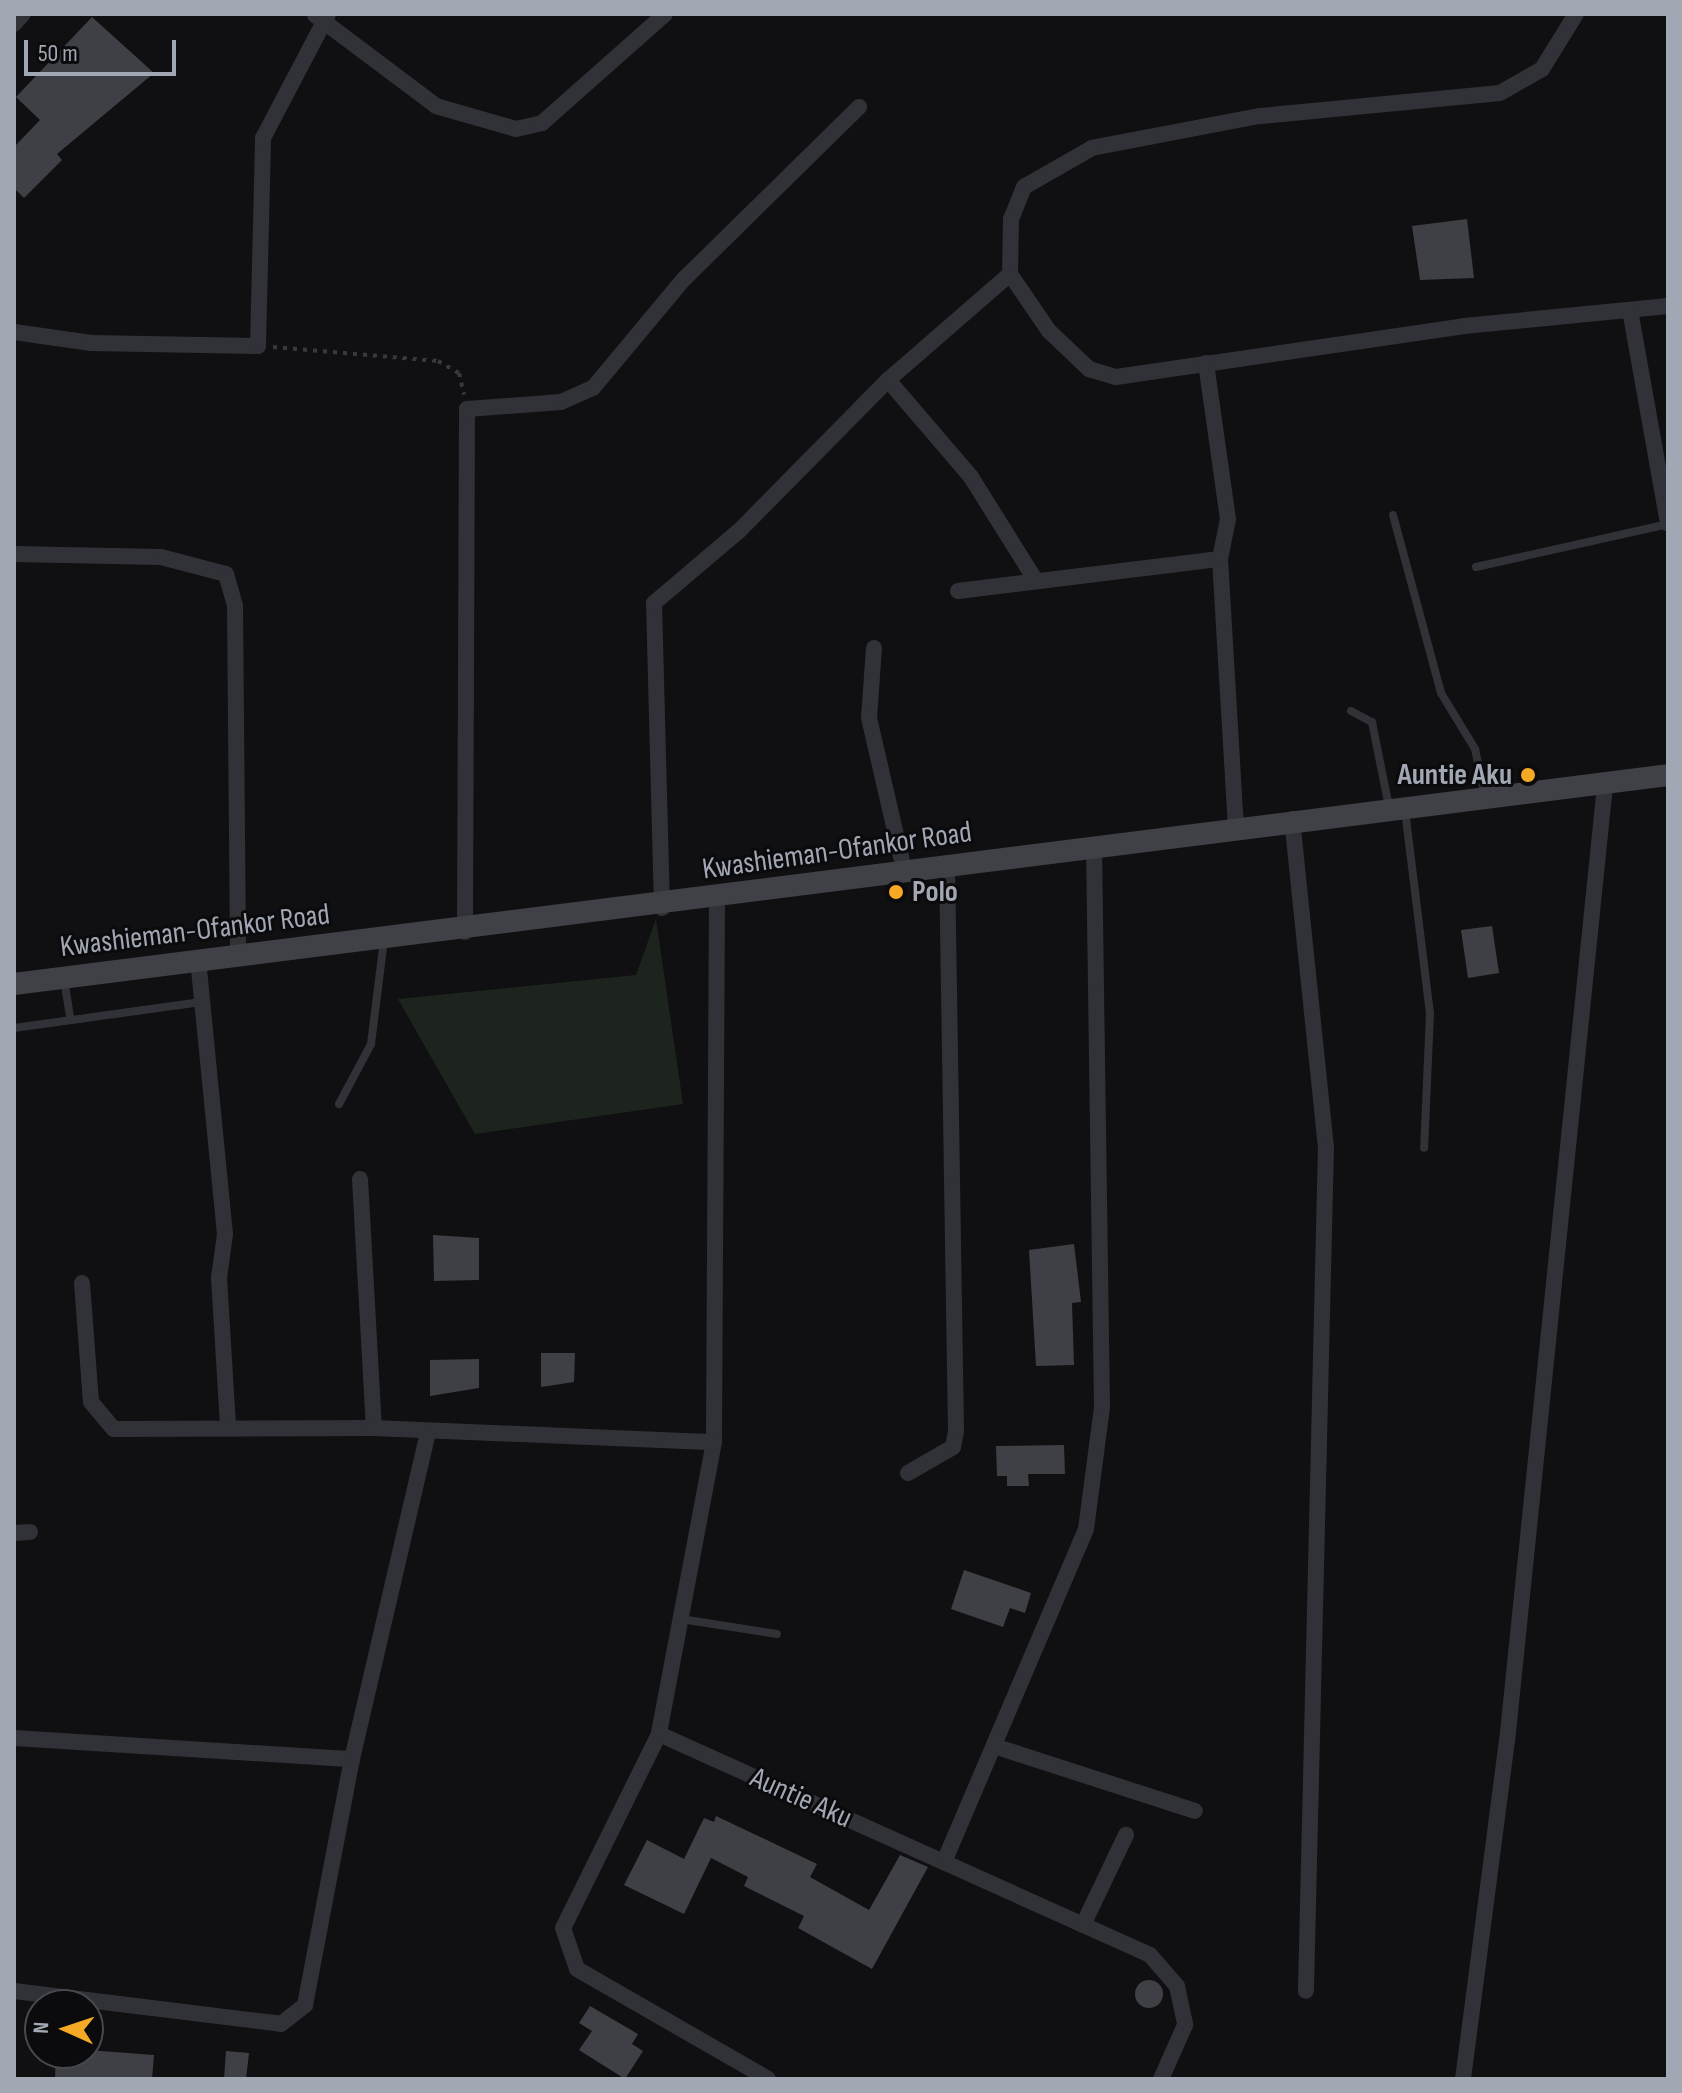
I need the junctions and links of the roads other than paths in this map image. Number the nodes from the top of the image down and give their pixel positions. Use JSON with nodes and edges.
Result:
{"nodes":[{"id":1,"x":23,"y":14,"type":"edge"},
{"id":2,"x":665,"y":14,"type":"edge"},
{"id":3,"x":1576,"y":14,"type":"edge"},
{"id":4,"x":321,"y":16,"type":"edge"},
{"id":5,"x":14,"y":24,"type":"edge"},
{"id":6,"x":859,"y":107,"type":"dead end"},
{"id":7,"x":1010,"y":274,"type":"junction"},
{"id":8,"x":1668,"y":306,"type":"edge"},
{"id":9,"x":1630,"y":310,"type":"junction"},
{"id":10,"x":14,"y":332,"type":"edge"},
{"id":11,"x":1206,"y":363,"type":"junction"},
{"id":12,"x":888,"y":380,"type":"junction"},
{"id":13,"x":1393,"y":515,"type":"dead end"},
{"id":14,"x":1668,"y":524,"type":"edge"},
{"id":15,"x":14,"y":554,"type":"edge"},
{"id":16,"x":1220,"y":559,"type":"junction"},
{"id":17,"x":1476,"y":567,"type":"dead end"},
{"id":18,"x":1034,"y":578,"type":"junction"},
{"id":19,"x":958,"y":591,"type":"dead end"},
{"id":20,"x":874,"y":648,"type":"dead end"},
{"id":21,"x":1351,"y":711,"type":"dead end"},
{"id":22,"x":1668,"y":775,"type":"edge"},
{"id":23,"x":1605,"y":786,"type":"junction"},
{"id":24,"x":1486,"y":797,"type":"junction"},
{"id":25,"x":1397,"y":807,"type":"junction"},
{"id":26,"x":1292,"y":819,"type":"junction"},
{"id":27,"x":1236,"y":825,"type":"junction"},
{"id":28,"x":1094,"y":847,"type":"junction"},
{"id":29,"x":947,"y":865,"type":"junction"},
{"id":30,"x":904,"y":870,"type":"junction"},
{"id":31,"x":717,"y":898,"type":"junction"},
{"id":32,"x":662,"y":908,"type":"junction"},
{"id":33,"x":465,"y":932,"type":"junction"},
{"id":34,"x":384,"y":939,"type":"junction"},
{"id":35,"x":238,"y":955,"type":"junction"},
{"id":36,"x":198,"y":959,"type":"junction"},
{"id":37,"x":64,"y":976,"type":"junction"},
{"id":38,"x":14,"y":984,"type":"edge"},
{"id":39,"x":201,"y":1002,"type":"junction"},
{"id":40,"x":70,"y":1018,"type":"junction"},
{"id":41,"x":14,"y":1028,"type":"edge"},
{"id":42,"x":339,"y":1104,"type":"dead end"},
{"id":43,"x":1424,"y":1148,"type":"dead end"},
{"id":44,"x":360,"y":1179,"type":"dead end"},
{"id":45,"x":82,"y":1283,"type":"dead end"},
{"id":46,"x":228,"y":1427,"type":"junction"},
{"id":47,"x":374,"y":1428,"type":"junction"},
{"id":48,"x":428,"y":1433,"type":"junction"},
{"id":49,"x":714,"y":1442,"type":"junction"},
{"id":50,"x":908,"y":1473,"type":"dead end"},
{"id":51,"x":681,"y":1619,"type":"junction"},
{"id":52,"x":777,"y":1634,"type":"dead end"},
{"id":53,"x":659,"y":1734,"type":"junction"},
{"id":54,"x":14,"y":1738,"type":"edge"},
{"id":55,"x":994,"y":1746,"type":"junction"},
{"id":56,"x":352,"y":1759,"type":"junction"},
{"id":57,"x":1195,"y":1811,"type":"dead end"},
{"id":58,"x":1126,"y":1835,"type":"dead end"},
{"id":59,"x":944,"y":1862,"type":"junction"},
{"id":60,"x":1083,"y":1925,"type":"junction"},
{"id":61,"x":14,"y":1991,"type":"edge"},
{"id":62,"x":1306,"y":1991,"type":"dead end"},
{"id":63,"x":768,"y":2079,"type":"edge"},
{"id":64,"x":1161,"y":2079,"type":"edge"},
{"id":65,"x":1463,"y":2079,"type":"edge"}],
"edges":[{"from":1,"to":5,"type":"street"},
{"from":2,"to":4,"type":"street"},
{"from":3,"to":7,"type":"street"},
{"from":4,"to":10,"type":"street"},
{"from":6,"to":33,"type":"street"},
{"from":7,"to":11,"type":"street"},
{"from":7,"to":12,"type":"street"},
{"from":8,"to":9,"type":"street"},
{"from":9,"to":11,"type":"street"},
{"from":9,"to":14,"type":"street"},
{"from":11,"to":16,"type":"street"},
{"from":12,"to":18,"type":"street"},
{"from":12,"to":32,"type":"street"},
{"from":13,"to":24,"type":"lane"},
{"from":14,"to":17,"type":"lane"},
{"from":15,"to":35,"type":"street"},
{"from":16,"to":18,"type":"street"},
{"from":16,"to":27,"type":"street"},
{"from":18,"to":19,"type":"street"},
{"from":20,"to":30,"type":"street"},
{"from":21,"to":25,"type":"lane"},
{"from":22,"to":23,"type":"main road","name":"Kwashieman-Ofankor Road"},
{"from":23,"to":24,"type":"main road","name":"Kwashieman-Ofankor Road"},
{"from":23,"to":65,"type":"street"},
{"from":24,"to":25,"type":"main road","name":"Kwashieman-Ofankor Road"},
{"from":25,"to":26,"type":"main road","name":"Kwashieman-Ofankor Road"},
{"from":25,"to":43,"type":"lane"},
{"from":26,"to":27,"type":"main road","name":"Kwashieman-Ofankor Road"},
{"from":26,"to":62,"type":"street"},
{"from":27,"to":28,"type":"main road","name":"Kwashieman-Ofankor Road"},
{"from":28,"to":29,"type":"main road","name":"Kwashieman-Ofankor Road"},
{"from":28,"to":55,"type":"street"},
{"from":29,"to":30,"type":"main road","name":"Kwashieman-Ofankor Road"},
{"from":29,"to":50,"type":"street"},
{"from":30,"to":31,"type":"main road","name":"Kwashieman-Ofankor Road"},
{"from":31,"to":32,"type":"main road","name":"Kwashieman-Ofankor Road"},
{"from":31,"to":49,"type":"street"},
{"from":32,"to":33,"type":"main road","name":"Kwashieman-Ofankor Road"},
{"from":33,"to":34,"type":"main road","name":"Kwashieman-Ofankor Road"},
{"from":34,"to":35,"type":"main road","name":"Kwashieman-Ofankor Road"},
{"from":34,"to":42,"type":"lane"},
{"from":35,"to":36,"type":"main road","name":"Kwashieman-Ofankor Road"},
{"from":36,"to":37,"type":"main road","name":"Kwashieman-Ofankor Road"},
{"from":36,"to":39,"type":"street"},
{"from":37,"to":38,"type":"main road","name":"Kwashieman-Ofankor Road"},
{"from":37,"to":40,"type":"lane"},
{"from":39,"to":40,"type":"lane"},
{"from":39,"to":46,"type":"street"},
{"from":40,"to":41,"type":"lane"},
{"from":44,"to":47,"type":"street"},
{"from":45,"to":46,"type":"street"},
{"from":46,"to":47,"type":"street"},
{"from":47,"to":48,"type":"street"},
{"from":48,"to":49,"type":"street"},
{"from":48,"to":56,"type":"street"},
{"from":49,"to":51,"type":"street"},
{"from":51,"to":52,"type":"lane"},
{"from":51,"to":53,"type":"street"},
{"from":53,"to":59,"type":"street","name":"Auntie Aku"},
{"from":53,"to":63,"type":"street"},
{"from":54,"to":56,"type":"street"},
{"from":55,"to":57,"type":"street"},
{"from":55,"to":59,"type":"street"},
{"from":56,"to":61,"type":"street"},
{"from":58,"to":60,"type":"street"},
{"from":59,"to":60,"type":"street","name":"Auntie Aku"},
{"from":60,"to":64,"type":"street","name":"Auntie Aku"}]}
